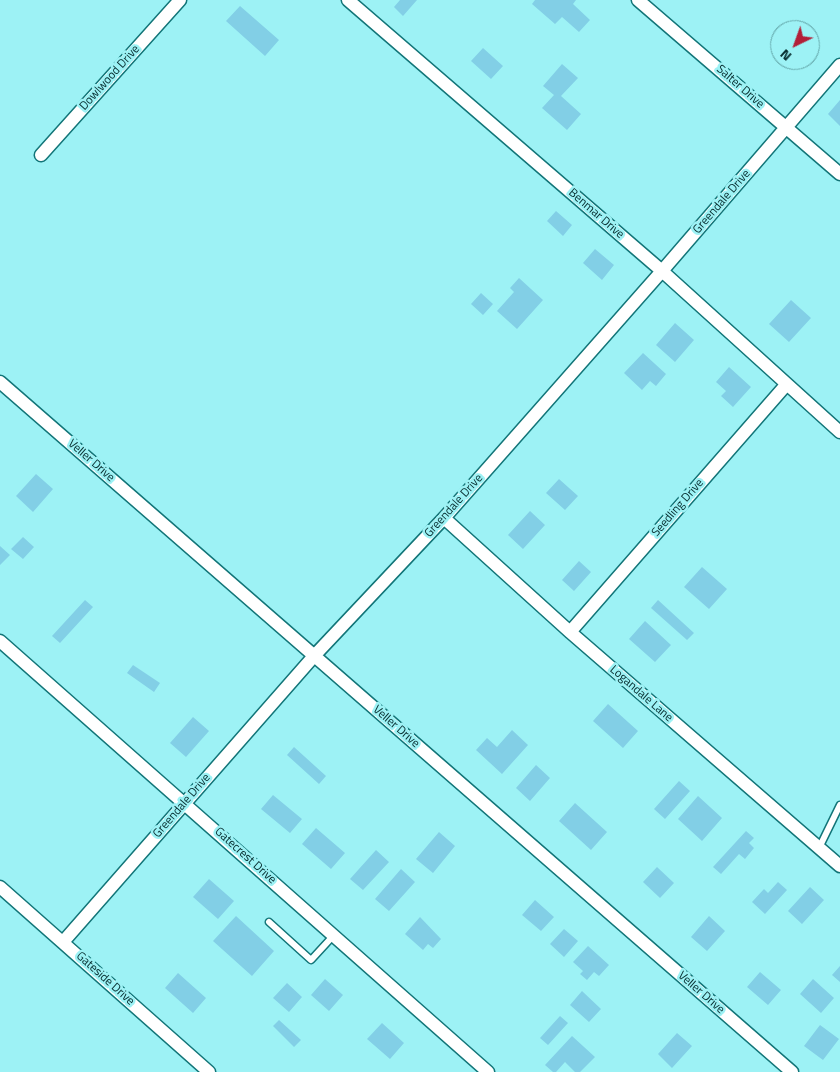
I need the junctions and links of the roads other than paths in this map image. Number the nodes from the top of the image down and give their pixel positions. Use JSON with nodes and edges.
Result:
{"nodes":[{"id":1,"x":180,"y":0,"type":"edge"},
{"id":2,"x":348,"y":0,"type":"edge"},
{"id":3,"x":638,"y":0,"type":"edge"},
{"id":4,"x":840,"y":65,"type":"edge"},
{"id":5,"x":787,"y":128,"type":"junction"},
{"id":6,"x":41,"y":155,"type":"dead end"},
{"id":7,"x":840,"y":174,"type":"edge"},
{"id":8,"x":662,"y":271,"type":"junction"},
{"id":9,"x":0,"y":382,"type":"edge"},
{"id":10,"x":786,"y":385,"type":"junction"},
{"id":11,"x":840,"y":432,"type":"edge"},
{"id":12,"x":444,"y":518,"type":"junction"},
{"id":13,"x":570,"y":632,"type":"junction"},
{"id":14,"x":0,"y":641,"type":"edge"},
{"id":15,"x":314,"y":656,"type":"junction"},
{"id":16,"x":185,"y":803,"type":"junction"},
{"id":17,"x":840,"y":805,"type":"edge"},
{"id":18,"x":819,"y":848,"type":"junction"},
{"id":19,"x":840,"y":866,"type":"edge"},
{"id":20,"x":0,"y":887,"type":"edge"},
{"id":21,"x":269,"y":922,"type":"dead end"},
{"id":22,"x":334,"y":935,"type":"junction"},
{"id":23,"x":63,"y":942,"type":"junction"},
{"id":24,"x":209,"y":1072,"type":"edge"},
{"id":25,"x":488,"y":1072,"type":"edge"},
{"id":26,"x":792,"y":1072,"type":"edge"}],
"edges":[{"from":1,"to":6,"type":"street","name":"Dowlwood Drive"},
{"from":2,"to":8,"type":"street","name":"Benmar Drive"},
{"from":3,"to":5,"type":"street","name":"Salter Drive"},
{"from":4,"to":5,"type":"street","name":"Greendale Drive"},
{"from":5,"to":7,"type":"street","name":"Salter Drive"},
{"from":5,"to":8,"type":"street","name":"Greendale Drive"},
{"from":8,"to":10,"type":"street","name":"Benmar Drive"},
{"from":8,"to":12,"type":"street","name":"Greendale Drive"},
{"from":9,"to":15,"type":"street","name":"Veller Drive"},
{"from":10,"to":11,"type":"street","name":"Benmar Drive"},
{"from":10,"to":13,"type":"street","name":"Seedling Drive"},
{"from":12,"to":13,"type":"street","name":"Logandale Lane"},
{"from":12,"to":15,"type":"street","name":"Greendale Drive"},
{"from":13,"to":18,"type":"street","name":"Logandale Lane"},
{"from":14,"to":16,"type":"street","name":"Gatecrest Drive"},
{"from":15,"to":16,"type":"street","name":"Greendale Drive"},
{"from":15,"to":26,"type":"street","name":"Veller Drive"},
{"from":16,"to":22,"type":"street","name":"Gatecrest Drive"},
{"from":16,"to":23,"type":"street","name":"Greendale Drive"},
{"from":17,"to":18,"type":"lane"},
{"from":18,"to":19,"type":"street","name":"Logandale Lane"},
{"from":20,"to":23,"type":"street","name":"Gateside Drive"},
{"from":21,"to":22,"type":"lane"},
{"from":22,"to":25,"type":"street","name":"Gatecrest Drive"},
{"from":23,"to":24,"type":"street","name":"Gateside Drive"}]}
